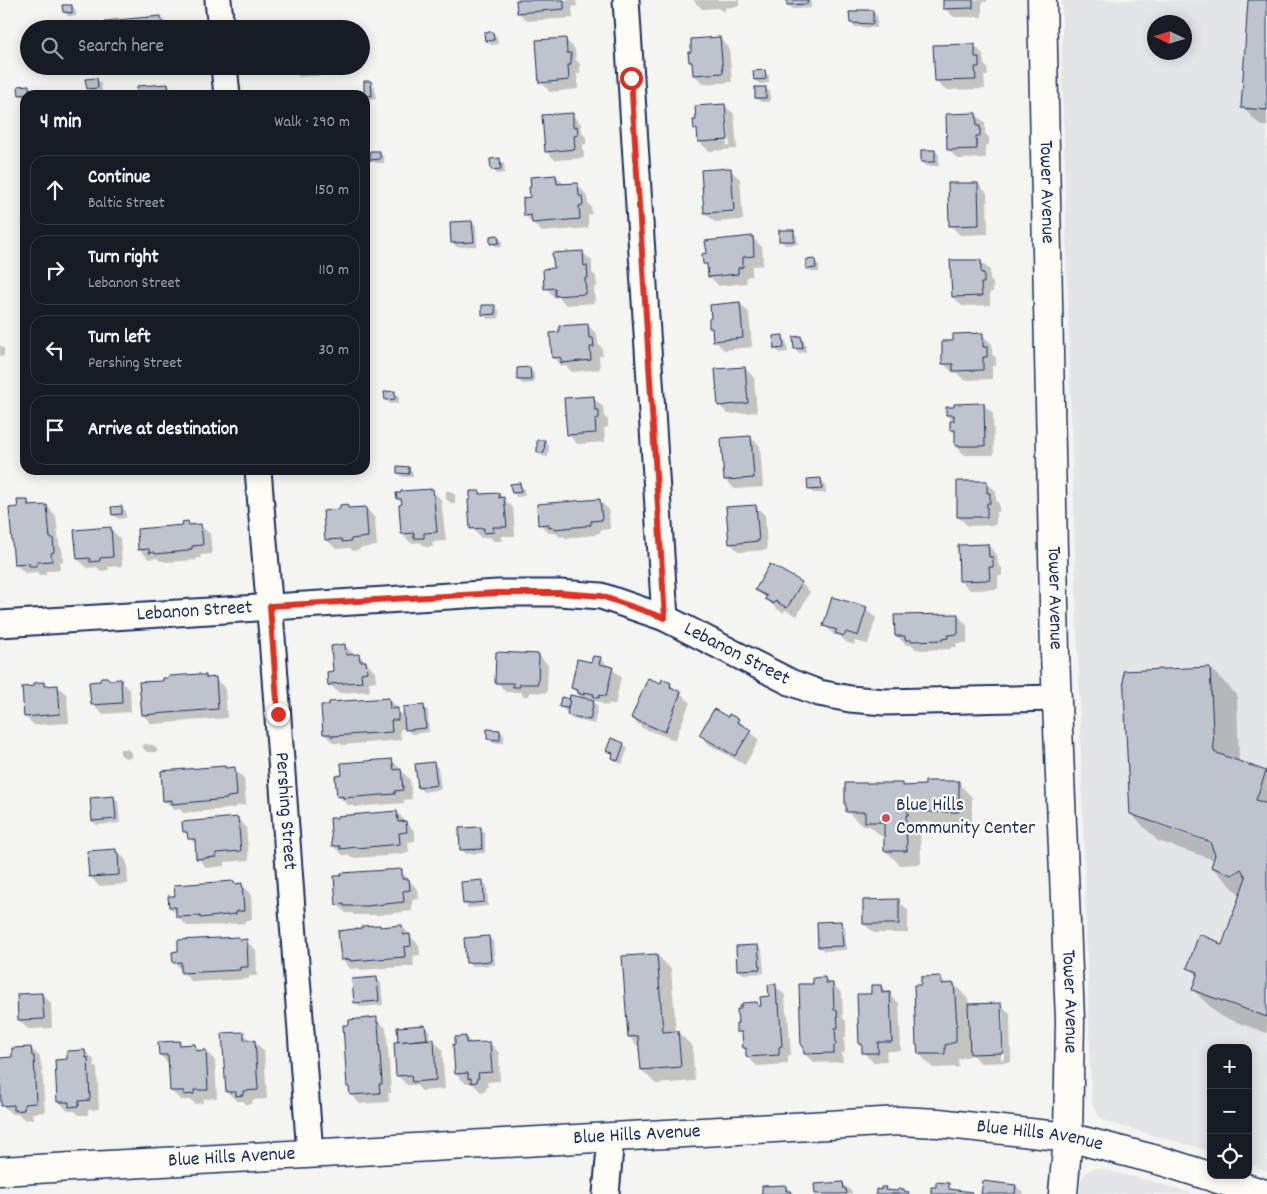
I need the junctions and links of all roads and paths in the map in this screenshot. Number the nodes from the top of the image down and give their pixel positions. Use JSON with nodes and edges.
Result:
{"nodes":[{"id":1,"x":218,"y":0,"type":"edge"},
{"id":2,"x":626,"y":0,"type":"edge"},
{"id":3,"x":1042,"y":0,"type":"edge"},
{"id":4,"x":220,"y":20,"type":"edge"},
{"id":5,"x":225,"y":75,"type":"edge"},
{"id":6,"x":226,"y":90,"type":"edge"},
{"id":7,"x":258,"y":475,"type":"edge"},
{"id":8,"x":270,"y":606,"type":"junction"},
{"id":9,"x":665,"y":618,"type":"junction"},
{"id":10,"x":0,"y":624,"type":"edge"},
{"id":11,"x":1057,"y":698,"type":"junction"},
{"id":12,"x":611,"y":1137,"type":"junction"},
{"id":13,"x":1068,"y":1137,"type":"junction"},
{"id":14,"x":310,"y":1154,"type":"junction"},
{"id":15,"x":0,"y":1171,"type":"edge"},
{"id":16,"x":606,"y":1194,"type":"edge"},
{"id":17,"x":1062,"y":1194,"type":"edge"},
{"id":18,"x":1265,"y":1194,"type":"edge"}],
"edges":[{"from":1,"to":4,"type":"street"},
{"from":2,"to":9,"type":"street"},
{"from":3,"to":11,"type":"main road","name":"Tower Avenue"},
{"from":5,"to":6,"type":"street"},
{"from":7,"to":8,"type":"street","name":"Pershing Street"},
{"from":8,"to":9,"type":"street","name":"Lebanon Street"},
{"from":8,"to":10,"type":"street","name":"Lebanon Street"},
{"from":8,"to":14,"type":"street","name":"Pershing Street"},
{"from":9,"to":11,"type":"street","name":"Lebanon Street"},
{"from":11,"to":13,"type":"main road","name":"Tower Avenue"},
{"from":12,"to":13,"type":"main road","name":"Blue Hills Avenue"},
{"from":12,"to":14,"type":"main road","name":"Blue Hills Avenue"},
{"from":12,"to":16,"type":"street"},
{"from":13,"to":17,"type":"main road","name":"Tower Avenue"},
{"from":13,"to":18,"type":"main road","name":"Blue Hills Avenue"},
{"from":14,"to":15,"type":"main road","name":"Blue Hills Avenue"}]}
